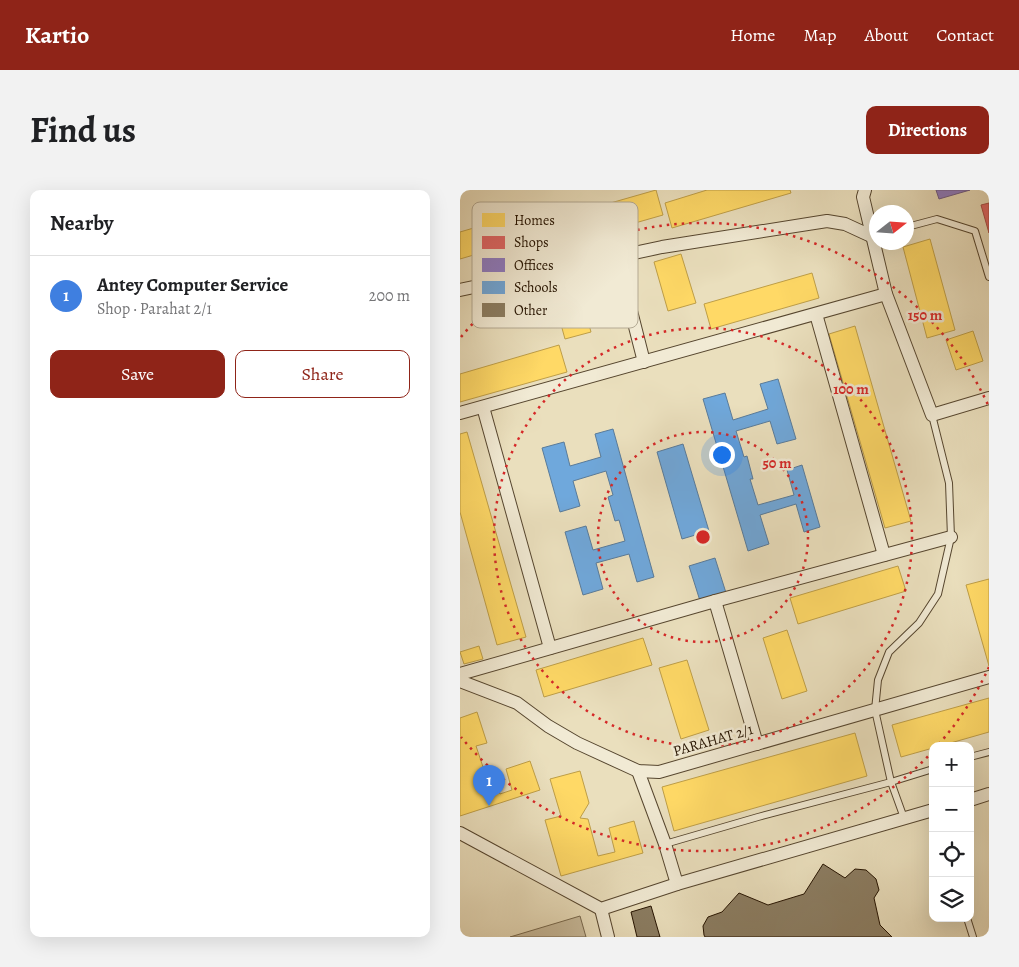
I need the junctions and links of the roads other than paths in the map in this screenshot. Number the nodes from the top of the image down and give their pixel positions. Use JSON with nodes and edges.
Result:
{"nodes":[{"id":1,"x":865,"y":190,"type":"edge"},
{"id":2,"x":869,"y":218,"type":"edge"},
{"id":3,"x":914,"y":225,"type":"edge"},
{"id":4,"x":869,"y":233,"type":"edge"},
{"id":5,"x":877,"y":250,"type":"edge"},
{"id":6,"x":638,"y":252,"type":"edge"},
{"id":7,"x":989,"y":277,"type":"edge"},
{"id":8,"x":886,"y":294,"type":"junction"},
{"id":9,"x":816,"y":314,"type":"junction"},
{"id":10,"x":635,"y":328,"type":"edge"},
{"id":11,"x":644,"y":362,"type":"junction"},
{"id":12,"x":989,"y":398,"type":"edge"},
{"id":13,"x":483,"y":407,"type":"junction"},
{"id":14,"x":460,"y":413,"type":"edge"},
{"id":15,"x":932,"y":415,"type":"junction"},
{"id":16,"x":951,"y":537,"type":"junction"},
{"id":17,"x":884,"y":555,"type":"junction"},
{"id":18,"x":715,"y":601,"type":"junction"},
{"id":19,"x":550,"y":648,"type":"junction"},
{"id":20,"x":460,"y":674,"type":"edge"},
{"id":21,"x":989,"y":678,"type":"edge"},
{"id":22,"x":460,"y":681,"type":"edge"},
{"id":23,"x":875,"y":710,"type":"junction"},
{"id":24,"x":757,"y":744,"type":"junction"},
{"id":25,"x":989,"y":752,"type":"edge"},
{"id":26,"x":974,"y":756,"type":"edge"},
{"id":27,"x":929,"y":770,"type":"edge"},
{"id":28,"x":638,"y":771,"type":"junction"},
{"id":29,"x":891,"y":782,"type":"junction"},
{"id":30,"x":989,"y":794,"type":"edge"},
{"id":31,"x":974,"y":799,"type":"edge"},
{"id":32,"x":929,"y":811,"type":"edge"},
{"id":33,"x":904,"y":818,"type":"junction"},
{"id":34,"x":460,"y":833,"type":"edge"},
{"id":35,"x":665,"y":844,"type":"junction"},
{"id":36,"x":676,"y":884,"type":"junction"},
{"id":37,"x":601,"y":909,"type":"junction"},
{"id":38,"x":968,"y":922,"type":"edge"},
{"id":39,"x":608,"y":937,"type":"edge"},
{"id":40,"x":973,"y":937,"type":"edge"}],
"edges":[{"from":1,"to":2,"type":"street"},
{"from":3,"to":7,"type":"lane"},
{"from":4,"to":6,"type":"street"},
{"from":5,"to":8,"type":"street"},
{"from":8,"to":9,"type":"street"},
{"from":8,"to":15,"type":"street"},
{"from":9,"to":11,"type":"street"},
{"from":9,"to":17,"type":"street"},
{"from":10,"to":11,"type":"street"},
{"from":11,"to":13,"type":"street"},
{"from":12,"to":15,"type":"street"},
{"from":13,"to":14,"type":"street"},
{"from":13,"to":19,"type":"street"},
{"from":15,"to":16,"type":"lane"},
{"from":16,"to":17,"type":"street"},
{"from":16,"to":23,"type":"lane"},
{"from":17,"to":18,"type":"street"},
{"from":18,"to":19,"type":"street"},
{"from":18,"to":24,"type":"street"},
{"from":19,"to":20,"type":"street"},
{"from":21,"to":23,"type":"street","name":"PARAHAT 2/1"},
{"from":22,"to":28,"type":"street","name":"PARAHAT 2/1"},
{"from":23,"to":24,"type":"street","name":"PARAHAT 2/1"},
{"from":23,"to":29,"type":"lane"},
{"from":24,"to":28,"type":"street","name":"PARAHAT 2/1"},
{"from":25,"to":26,"type":"lane"},
{"from":27,"to":29,"type":"lane"},
{"from":28,"to":35,"type":"street"},
{"from":29,"to":33,"type":"lane"},
{"from":29,"to":35,"type":"lane"},
{"from":30,"to":31,"type":"street"},
{"from":32,"to":33,"type":"street"},
{"from":33,"to":36,"type":"street"},
{"from":34,"to":37,"type":"street"},
{"from":35,"to":36,"type":"street"},
{"from":36,"to":37,"type":"street"},
{"from":37,"to":39,"type":"street"},
{"from":38,"to":40,"type":"lane"}]}
